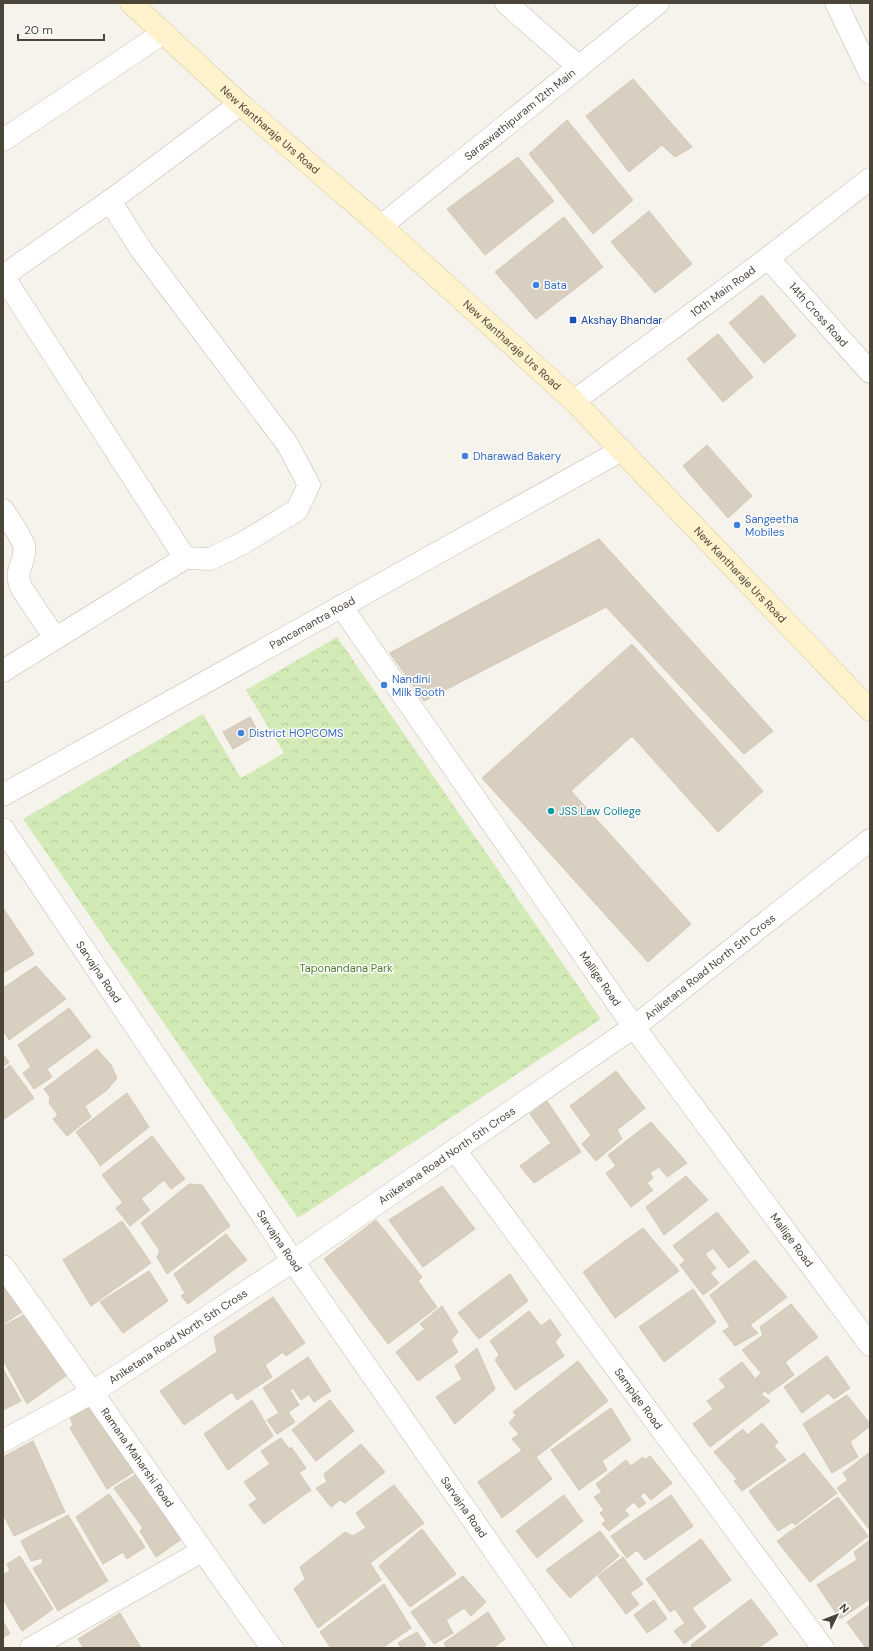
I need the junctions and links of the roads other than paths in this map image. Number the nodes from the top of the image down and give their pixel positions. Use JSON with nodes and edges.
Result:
{"nodes":[{"id":1,"x":131,"y":3,"type":"edge"},
{"id":2,"x":506,"y":3,"type":"edge"},
{"id":3,"x":658,"y":3,"type":"edge"},
{"id":4,"x":836,"y":3,"type":"edge"},
{"id":5,"x":164,"y":33,"type":"junction"},
{"id":6,"x":579,"y":67,"type":"junction"},
{"id":7,"x":870,"y":73,"type":"edge"},
{"id":8,"x":240,"y":104,"type":"junction"},
{"id":9,"x":3,"y":140,"type":"edge"},
{"id":10,"x":870,"y":179,"type":"edge"},
{"id":11,"x":110,"y":202,"type":"junction"},
{"id":12,"x":381,"y":226,"type":"junction"},
{"id":13,"x":768,"y":258,"type":"junction"},
{"id":14,"x":3,"y":276,"type":"edge"},
{"id":15,"x":870,"y":372,"type":"edge"},
{"id":16,"x":574,"y":401,"type":"junction"},
{"id":17,"x":622,"y":450,"type":"junction"},
{"id":18,"x":3,"y":510,"type":"edge"},
{"id":19,"x":184,"y":558,"type":"junction"},
{"id":20,"x":341,"y":606,"type":"junction"},
{"id":21,"x":55,"y":638,"type":"junction"},
{"id":22,"x":3,"y":671,"type":"edge"},
{"id":23,"x":870,"y":710,"type":"edge"},
{"id":24,"x":6,"y":788,"type":"edge"},
{"id":25,"x":3,"y":829,"type":"edge"},
{"id":26,"x":870,"y":840,"type":"edge"},
{"id":27,"x":634,"y":1027,"type":"junction"},
{"id":28,"x":455,"y":1150,"type":"junction"},
{"id":29,"x":293,"y":1261,"type":"junction"},
{"id":30,"x":3,"y":1266,"type":"edge"},
{"id":31,"x":870,"y":1345,"type":"edge"},
{"id":32,"x":93,"y":1392,"type":"junction"},
{"id":33,"x":3,"y":1441,"type":"edge"},
{"id":34,"x":202,"y":1551,"type":"junction"},
{"id":35,"x":31,"y":1648,"type":"edge"},
{"id":36,"x":272,"y":1648,"type":"edge"},
{"id":37,"x":562,"y":1648,"type":"edge"},
{"id":38,"x":823,"y":1648,"type":"edge"}],
"edges":[{"from":1,"to":5,"type":"main road","name":"New Kantharaje Urs Road"},
{"from":2,"to":6,"type":"street"},
{"from":3,"to":6,"type":"street","name":"Saraswathipuram 12th Main"},
{"from":4,"to":7,"type":"street"},
{"from":5,"to":8,"type":"main road","name":"New Kantharaje Urs Road"},
{"from":5,"to":9,"type":"street"},
{"from":6,"to":12,"type":"street","name":"Saraswathipuram 12th Main"},
{"from":8,"to":11,"type":"street"},
{"from":8,"to":12,"type":"main road","name":"New Kantharaje Urs Road"},
{"from":10,"to":13,"type":"street","name":"10th Main Road"},
{"from":11,"to":14,"type":"street"},
{"from":11,"to":19,"type":"street"},
{"from":12,"to":16,"type":"main road","name":"New Kantharaje Urs Road"},
{"from":13,"to":15,"type":"street","name":"14th Cross Road"},
{"from":13,"to":16,"type":"street","name":"10th Main Road"},
{"from":14,"to":19,"type":"street"},
{"from":16,"to":17,"type":"main road","name":"New Kantharaje Urs Road"},
{"from":17,"to":20,"type":"street","name":"Pancamantra Road"},
{"from":17,"to":23,"type":"main road","name":"New Kantharaje Urs Road"},
{"from":18,"to":21,"type":"street"},
{"from":19,"to":21,"type":"street"},
{"from":20,"to":24,"type":"street","name":"Pancamantra Road"},
{"from":20,"to":27,"type":"street","name":"Mallige Road"},
{"from":21,"to":22,"type":"street"},
{"from":25,"to":29,"type":"street","name":"Sarvajna Road"},
{"from":26,"to":27,"type":"street","name":"Aniketana Road North 5th Cross"},
{"from":27,"to":28,"type":"street","name":"Aniketana Road North 5th Cross"},
{"from":27,"to":31,"type":"street","name":"Mallige Road"},
{"from":28,"to":29,"type":"street","name":"Aniketana Road North 5th Cross"},
{"from":28,"to":38,"type":"street","name":"Sampige Road"},
{"from":29,"to":32,"type":"street","name":"Aniketana Road North 5th Cross"},
{"from":29,"to":37,"type":"street","name":"Sarvajna Road"},
{"from":30,"to":32,"type":"street","name":"Ramana Maharshi Road"},
{"from":32,"to":33,"type":"street","name":"Aniketana Road North 5th Cross"},
{"from":32,"to":34,"type":"street","name":"Ramana Maharshi Road"},
{"from":34,"to":35,"type":"street"},
{"from":34,"to":36,"type":"street","name":"Ramana Maharshi Road"}]}
